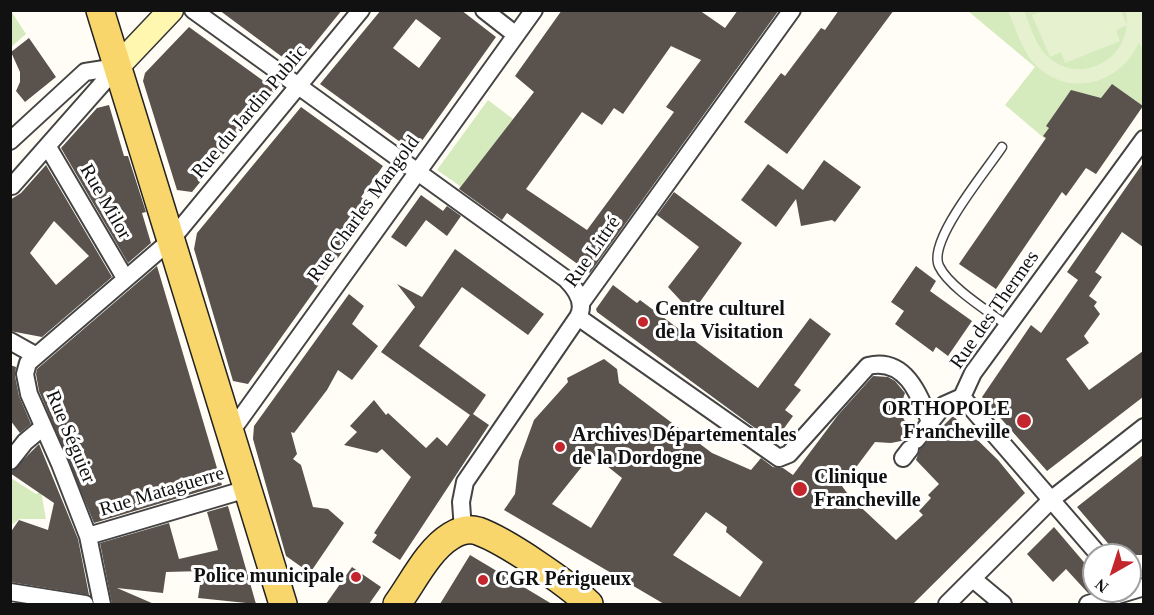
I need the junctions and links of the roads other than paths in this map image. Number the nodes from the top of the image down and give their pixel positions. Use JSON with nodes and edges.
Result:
{"nodes":[{"id":1,"x":100,"y":10,"type":"edge"},
{"id":2,"x":171,"y":10,"type":"edge"},
{"id":3,"x":193,"y":10,"type":"edge"},
{"id":4,"x":361,"y":10,"type":"edge"},
{"id":5,"x":484,"y":10,"type":"edge"},
{"id":6,"x":534,"y":10,"type":"edge"},
{"id":7,"x":792,"y":10,"type":"edge"},
{"id":8,"x":516,"y":35,"type":"junction"},
{"id":9,"x":117,"y":66,"type":"junction"},
{"id":10,"x":298,"y":87,"type":"junction"},
{"id":11,"x":1143,"y":139,"type":"edge"},
{"id":12,"x":10,"y":141,"type":"edge"},
{"id":13,"x":48,"y":147,"type":"junction"},
{"id":14,"x":1002,"y":147,"type":"dead end"},
{"id":15,"x":416,"y":173,"type":"junction"},
{"id":16,"x":11,"y":186,"type":"edge"},
{"id":17,"x":171,"y":240,"type":"junction"},
{"id":18,"x":125,"y":278,"type":"junction"},
{"id":19,"x":579,"y":310,"type":"junction"},
{"id":20,"x":1008,"y":326,"type":"junction"},
{"id":21,"x":10,"y":341,"type":"edge"},
{"id":22,"x":35,"y":355,"type":"junction"},
{"id":23,"x":962,"y":397,"type":"junction"},
{"id":24,"x":930,"y":422,"type":"junction"},
{"id":25,"x":43,"y":427,"type":"junction"},
{"id":26,"x":1143,"y":427,"type":"edge"},
{"id":27,"x":230,"y":433,"type":"junction"},
{"id":28,"x":909,"y":449,"type":"dead end"},
{"id":29,"x":10,"y":461,"type":"edge"},
{"id":30,"x":247,"y":489,"type":"junction"},
{"id":31,"x":1052,"y":499,"type":"junction"},
{"id":32,"x":463,"y":530,"type":"junction"},
{"id":33,"x":88,"y":536,"type":"junction"},
{"id":34,"x":1089,"y":543,"type":"edge"},
{"id":35,"x":973,"y":579,"type":"junction"},
{"id":36,"x":10,"y":592,"type":"edge"},
{"id":37,"x":286,"y":598,"type":"edge"},
{"id":38,"x":49,"y":602,"type":"edge"},
{"id":39,"x":85,"y":604,"type":"edge"},
{"id":40,"x":102,"y":604,"type":"edge"},
{"id":41,"x":397,"y":604,"type":"edge"},
{"id":42,"x":589,"y":604,"type":"edge"},
{"id":43,"x":947,"y":604,"type":"edge"},
{"id":44,"x":1003,"y":604,"type":"edge"}],
"edges":[{"from":1,"to":9,"type":"main road"},
{"from":2,"to":9,"type":"main road"},
{"from":3,"to":10,"type":"street"},
{"from":4,"to":10,"type":"street","name":"Rue du Jardin Public"},
{"from":5,"to":8,"type":"street"},
{"from":6,"to":8,"type":"street","name":"Rue Charles Mangold"},
{"from":7,"to":19,"type":"street","name":"Rue Littré"},
{"from":8,"to":15,"type":"street","name":"Rue Charles Mangold"},
{"from":9,"to":12,"type":"street"},
{"from":9,"to":13,"type":"street"},
{"from":9,"to":17,"type":"main road"},
{"from":10,"to":15,"type":"street"},
{"from":10,"to":17,"type":"street","name":"Rue du Jardin Public"},
{"from":11,"to":20,"type":"street","name":"Rue des Thermes"},
{"from":13,"to":16,"type":"street"},
{"from":13,"to":18,"type":"street","name":"Rue Milor"},
{"from":14,"to":20,"type":"lane"},
{"from":15,"to":19,"type":"street"},
{"from":15,"to":27,"type":"street","name":"Rue Charles Mangold"},
{"from":17,"to":18,"type":"street"},
{"from":17,"to":27,"type":"main road"},
{"from":18,"to":22,"type":"street"},
{"from":19,"to":24,"type":"street"},
{"from":19,"to":32,"type":"street","name":"Rue Littré"},
{"from":20,"to":23,"type":"street","name":"Rue des Thermes"},
{"from":21,"to":22,"type":"street"},
{"from":22,"to":25,"type":"street","name":"Rue Séguier"},
{"from":23,"to":24,"type":"street"},
{"from":23,"to":31,"type":"street","name":"Rue des Thermes"},
{"from":24,"to":28,"type":"street"},
{"from":25,"to":29,"type":"street"},
{"from":25,"to":33,"type":"street","name":"Rue Séguier"},
{"from":26,"to":31,"type":"street"},
{"from":27,"to":30,"type":"main road"},
{"from":30,"to":33,"type":"street","name":"Rue Mataguerre"},
{"from":30,"to":37,"type":"main road"},
{"from":31,"to":34,"type":"street","name":"Rue des Thermes"},
{"from":31,"to":35,"type":"street"},
{"from":32,"to":41,"type":"main road"},
{"from":32,"to":42,"type":"main road"},
{"from":33,"to":40,"type":"street","name":"Rue Séguier"},
{"from":35,"to":43,"type":"street"},
{"from":35,"to":44,"type":"street"},
{"from":36,"to":38,"type":"street"},
{"from":38,"to":39,"type":"street"}]}
